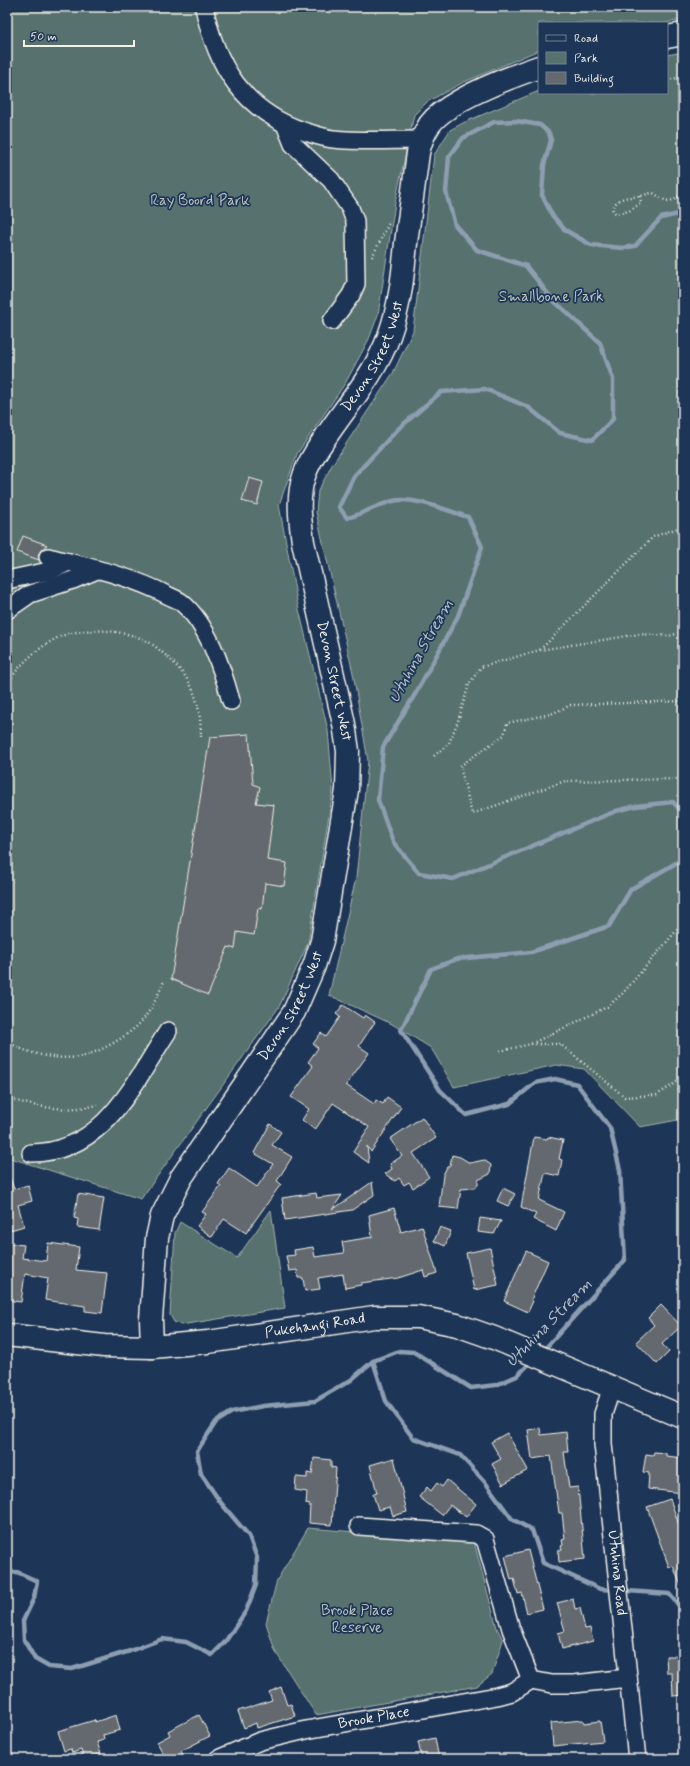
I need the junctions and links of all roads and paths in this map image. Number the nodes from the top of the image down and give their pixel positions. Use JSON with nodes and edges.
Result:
{"nodes":[{"id":1,"x":204,"y":7,"type":"edge"},
{"id":2,"x":683,"y":34,"type":"edge"},
{"id":3,"x":668,"y":37,"type":"edge"},
{"id":4,"x":538,"y":67,"type":"edge"},
{"id":5,"x":683,"y":77,"type":"edge"},
{"id":6,"x":668,"y":80,"type":"edge"},
{"id":7,"x":285,"y":124,"type":"junction"},
{"id":8,"x":421,"y":140,"type":"junction"},
{"id":9,"x":683,"y":193,"type":"edge"},
{"id":10,"x":640,"y":196,"type":"junction"},
{"id":11,"x":392,"y":217,"type":"dead end"},
{"id":12,"x":371,"y":260,"type":"dead end"},
{"id":13,"x":332,"y":321,"type":"dead end"},
{"id":14,"x":683,"y":526,"type":"edge"},
{"id":15,"x":48,"y":557,"type":"dead end"},
{"id":16,"x":69,"y":562,"type":"junction"},
{"id":17,"x":97,"y":570,"type":"junction"},
{"id":18,"x":7,"y":580,"type":"edge"},
{"id":19,"x":7,"y":610,"type":"edge"},
{"id":20,"x":683,"y":632,"type":"edge"},
{"id":21,"x":540,"y":650,"type":"junction"},
{"id":22,"x":7,"y":684,"type":"edge"},
{"id":23,"x":230,"y":701,"type":"dead end"},
{"id":24,"x":683,"y":701,"type":"edge"},
{"id":25,"x":201,"y":739,"type":"dead end"},
{"id":26,"x":434,"y":756,"type":"dead end"},
{"id":27,"x":683,"y":780,"type":"edge"},
{"id":28,"x":683,"y":923,"type":"edge"},
{"id":29,"x":164,"y":981,"type":"dead end"},
{"id":30,"x":168,"y":1031,"type":"dead end"},
{"id":31,"x":7,"y":1041,"type":"edge"},
{"id":32,"x":531,"y":1044,"type":"junction"},
{"id":33,"x":500,"y":1052,"type":"dead end"},
{"id":34,"x":683,"y":1078,"type":"edge"},
{"id":35,"x":7,"y":1098,"type":"edge"},
{"id":36,"x":126,"y":1098,"type":"junction"},
{"id":37,"x":31,"y":1153,"type":"dead end"},
{"id":38,"x":7,"y":1335,"type":"edge"},
{"id":39,"x":152,"y":1347,"type":"junction"},
{"id":40,"x":612,"y":1387,"type":"junction"},
{"id":41,"x":683,"y":1417,"type":"edge"},
{"id":42,"x":359,"y":1526,"type":"dead end"},
{"id":43,"x":628,"y":1678,"type":"junction"},
{"id":44,"x":531,"y":1680,"type":"junction"},
{"id":45,"x":218,"y":1759,"type":"edge"},
{"id":46,"x":637,"y":1759,"type":"edge"}],
"edges":[{"from":1,"to":7,"type":"street"},
{"from":2,"to":3,"type":"main road"},
{"from":4,"to":8,"type":"main road","name":"Devon Street West"},
{"from":5,"to":6,"type":"path"},
{"from":7,"to":8,"type":"street"},
{"from":7,"to":13,"type":"street"},
{"from":8,"to":39,"type":"main road","name":"Devon Street West"},
{"from":9,"to":10,"type":"path"},
{"from":10,"to":10,"type":"path"},
{"from":11,"to":12,"type":"path"},
{"from":14,"to":21,"type":"path"},
{"from":15,"to":16,"type":"street"},
{"from":16,"to":17,"type":"street"},
{"from":16,"to":18,"type":"street"},
{"from":17,"to":19,"type":"street"},
{"from":17,"to":23,"type":"street"},
{"from":20,"to":21,"type":"path"},
{"from":21,"to":26,"type":"path"},
{"from":22,"to":25,"type":"path"},
{"from":24,"to":27,"type":"path"},
{"from":28,"to":32,"type":"path"},
{"from":29,"to":31,"type":"path"},
{"from":30,"to":36,"type":"street"},
{"from":32,"to":33,"type":"path"},
{"from":32,"to":34,"type":"path"},
{"from":35,"to":36,"type":"path"},
{"from":36,"to":37,"type":"street"},
{"from":38,"to":39,"type":"main road","name":"Pukehangi Road"},
{"from":39,"to":40,"type":"main road","name":"Pukehangi Road"},
{"from":40,"to":41,"type":"main road","name":"Pukehangi Road"},
{"from":40,"to":43,"type":"street","name":"Utuhina Road"},
{"from":42,"to":44,"type":"street"},
{"from":43,"to":44,"type":"street"},
{"from":43,"to":46,"type":"street","name":"Utuhina Road"},
{"from":44,"to":45,"type":"street","name":"Brook Place"}]}
